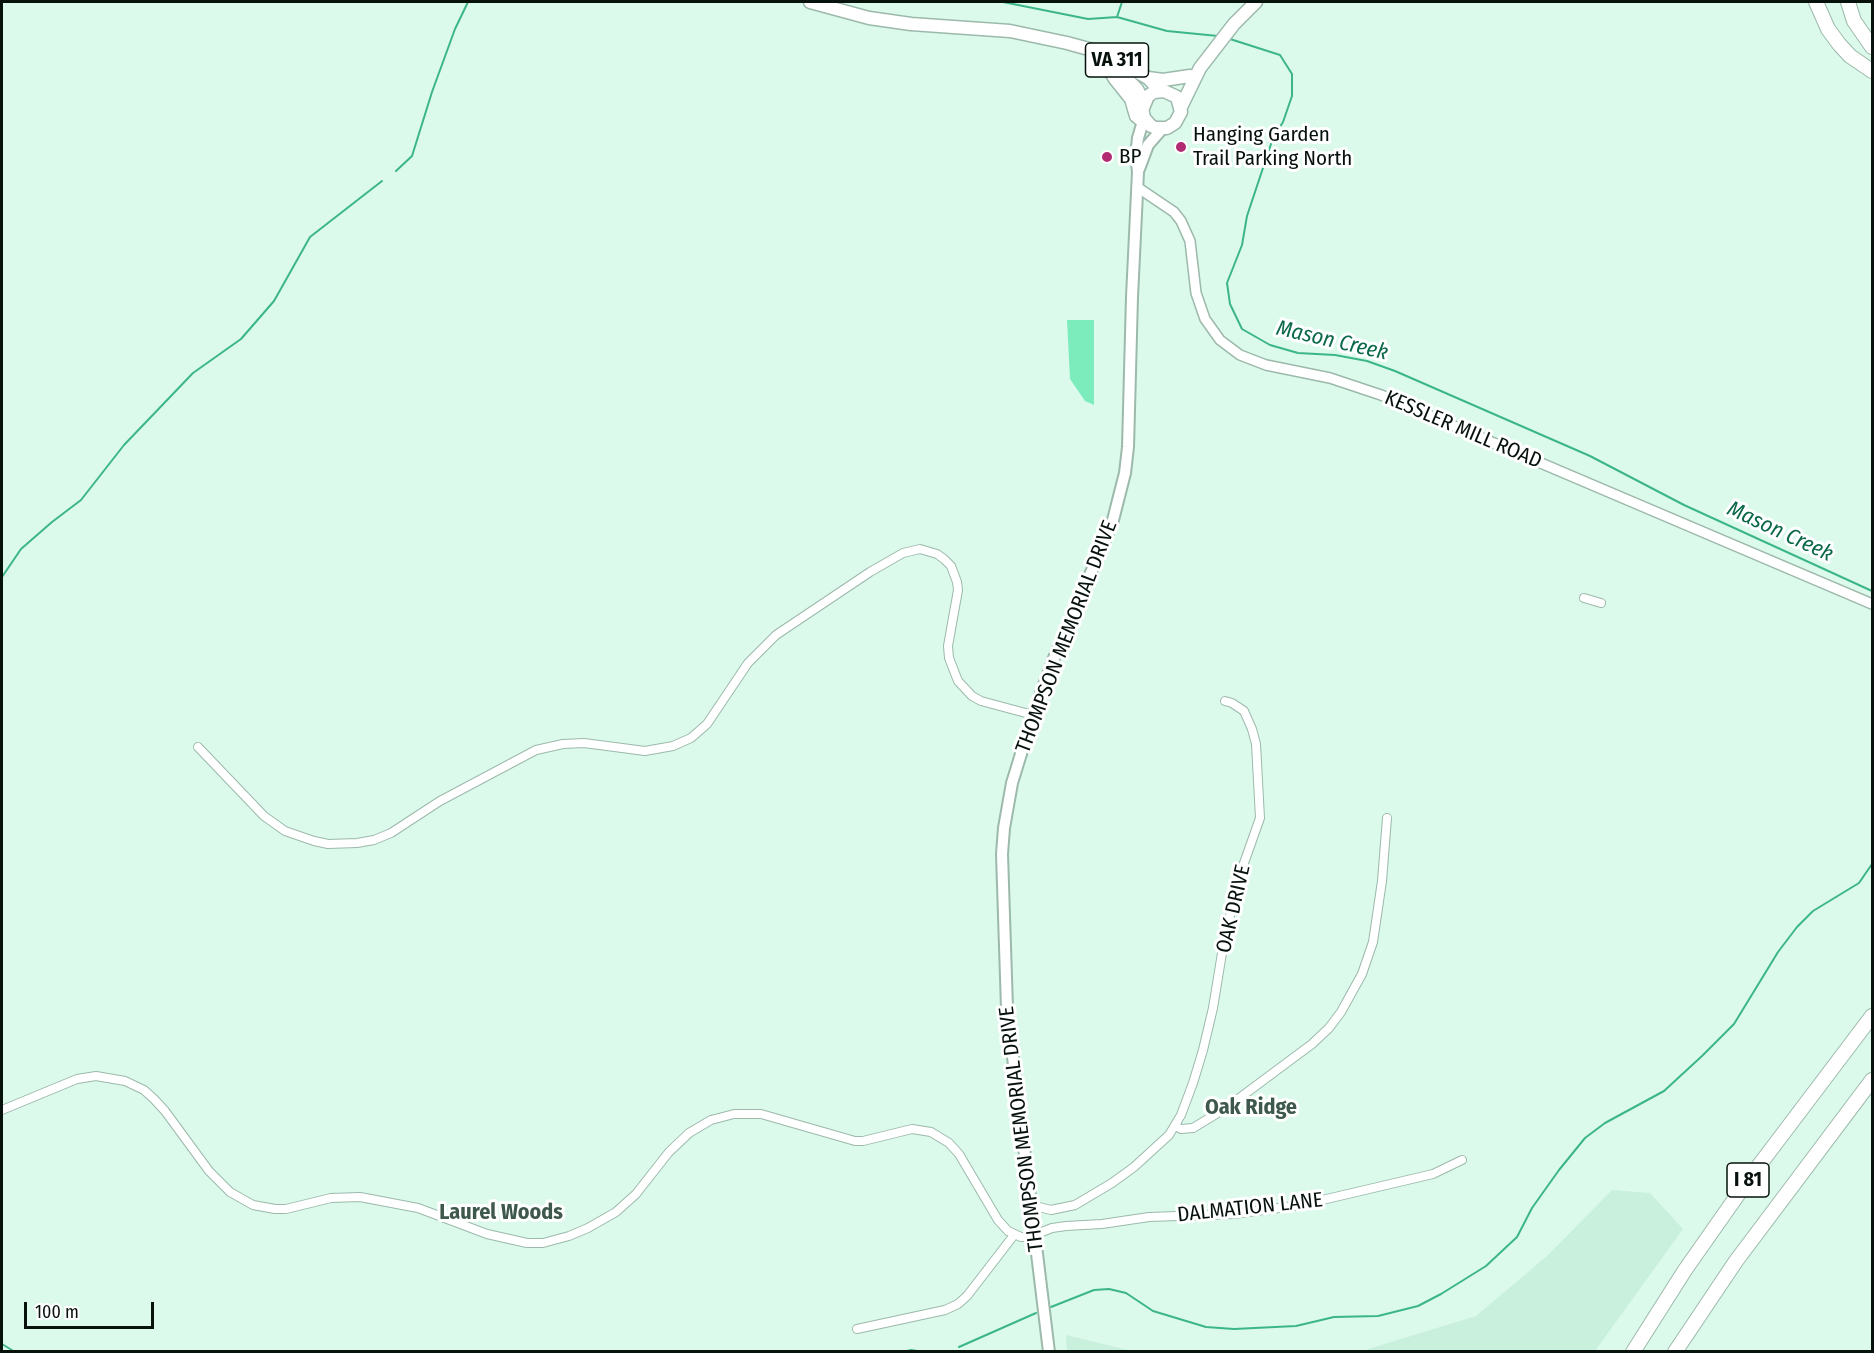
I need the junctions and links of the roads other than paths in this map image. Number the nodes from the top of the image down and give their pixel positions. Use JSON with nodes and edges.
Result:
{"nodes":[{"id":1,"x":810,"y":2,"type":"edge"},
{"id":2,"x":1256,"y":2,"type":"edge"},
{"id":3,"x":1816,"y":2,"type":"edge"},
{"id":4,"x":1848,"y":2,"type":"edge"},
{"id":5,"x":1067,"y":43,"type":"junction"},
{"id":6,"x":1872,"y":47,"type":"edge"},
{"id":7,"x":1203,"y":64,"type":"junction"},
{"id":8,"x":1872,"y":71,"type":"edge"},
{"id":9,"x":1190,"y":76,"type":"junction"},
{"id":10,"x":1149,"y":78,"type":"junction"},
{"id":11,"x":1164,"y":91,"type":"junction"},
{"id":12,"x":1181,"y":107,"type":"junction"},
{"id":13,"x":1143,"y":116,"type":"junction"},
{"id":14,"x":1162,"y":129,"type":"junction"},
{"id":15,"x":1138,"y":172,"type":"junction"},
{"id":16,"x":1137,"y":187,"type":"junction"},
{"id":17,"x":1584,"y":598,"type":"dead end"},
{"id":18,"x":1601,"y":603,"type":"dead end"},
{"id":19,"x":1872,"y":604,"type":"edge"},
{"id":20,"x":1225,"y":701,"type":"dead end"},
{"id":21,"x":1033,"y":715,"type":"junction"},
{"id":22,"x":198,"y":747,"type":"dead end"},
{"id":23,"x":1388,"y":818,"type":"dead end"},
{"id":24,"x":1872,"y":1016,"type":"edge"},
{"id":25,"x":1872,"y":1080,"type":"edge"},
{"id":26,"x":2,"y":1110,"type":"edge"},
{"id":27,"x":1175,"y":1126,"type":"junction"},
{"id":28,"x":1462,"y":1160,"type":"dead end"},
{"id":29,"x":1031,"y":1205,"type":"junction"},
{"id":30,"x":1014,"y":1235,"type":"junction"},
{"id":31,"x":1035,"y":1235,"type":"junction"},
{"id":32,"x":857,"y":1329,"type":"dead end"},
{"id":33,"x":1049,"y":1352,"type":"edge"},
{"id":34,"x":1633,"y":1352,"type":"edge"},
{"id":35,"x":1675,"y":1352,"type":"edge"}],
"edges":[{"from":1,"to":5,"type":"main road","number":"VA 311"},
{"from":2,"to":7,"type":"main road"},
{"from":3,"to":8,"type":"highway"},
{"from":4,"to":6,"type":"highway"},
{"from":5,"to":10,"type":"main road","number":"VA 311"},
{"from":5,"to":13,"type":"main road","number":"VA 311"},
{"from":7,"to":9,"type":"main road"},
{"from":7,"to":12,"type":"main road"},
{"from":9,"to":10,"type":"main road"},
{"from":9,"to":11,"type":"main road"},
{"from":10,"to":11,"type":"main road","number":"VA 311"},
{"from":11,"to":12,"type":"main road"},
{"from":11,"to":13,"type":"main road"},
{"from":12,"to":14,"type":"main road"},
{"from":13,"to":14,"type":"main road"},
{"from":13,"to":15,"type":"main road","name":"THOMPSON MEMORIAL DRIVE"},
{"from":14,"to":15,"type":"main road","name":"THOMPSON MEMORIAL DRIVE"},
{"from":15,"to":16,"type":"main road","name":"THOMPSON MEMORIAL DRIVE"},
{"from":16,"to":19,"type":"street","name":"KESSLER MILL ROAD"},
{"from":16,"to":21,"type":"main road","name":"THOMPSON MEMORIAL DRIVE"},
{"from":17,"to":18,"type":"street"},
{"from":20,"to":27,"type":"street","name":"OAK DRIVE"},
{"from":21,"to":22,"type":"street"},
{"from":21,"to":29,"type":"main road","name":"THOMPSON MEMORIAL DRIVE"},
{"from":23,"to":27,"type":"street"},
{"from":24,"to":34,"type":"highway","number":"I 81"},
{"from":25,"to":35,"type":"highway","number":"I 81"},
{"from":26,"to":30,"type":"street"},
{"from":27,"to":29,"type":"street","name":"OAK DRIVE"},
{"from":28,"to":31,"type":"street","name":"DALMATION LANE"},
{"from":29,"to":31,"type":"main road","name":"THOMPSON MEMORIAL DRIVE"},
{"from":30,"to":31,"type":"street","name":"DALMATION LANE"},
{"from":30,"to":32,"type":"street"},
{"from":31,"to":33,"type":"main road","name":"THOMPSON MEMORIAL DRIVE"}]}
